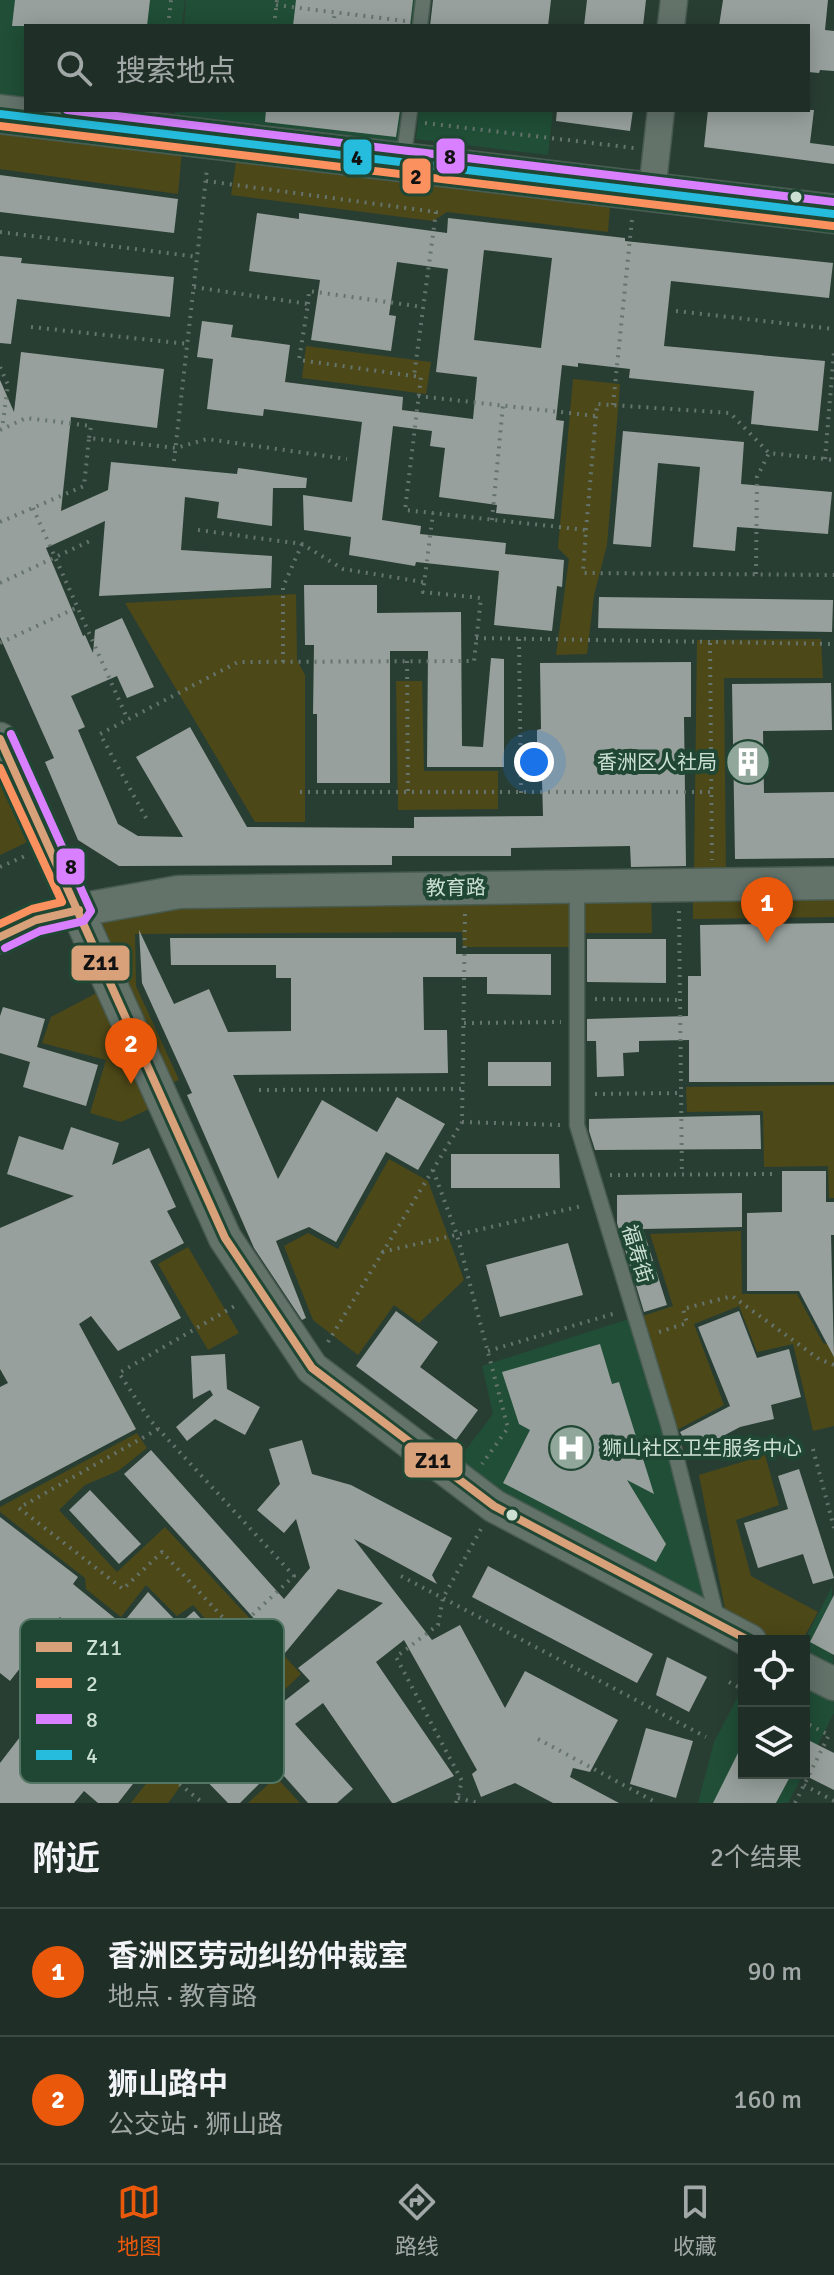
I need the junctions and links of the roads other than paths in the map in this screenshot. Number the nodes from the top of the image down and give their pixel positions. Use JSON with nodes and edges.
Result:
{"nodes":[{"id":1,"x":423,"y":0,"type":"edge"},
{"id":2,"x":674,"y":0,"type":"edge"},
{"id":3,"x":420,"y":24,"type":"edge"},
{"id":4,"x":671,"y":24,"type":"edge"},
{"id":5,"x":410,"y":112,"type":"edge"},
{"id":6,"x":661,"y":112,"type":"edge"},
{"id":7,"x":0,"y":114,"type":"edge"},
{"id":8,"x":403,"y":161,"type":"junction"},
{"id":9,"x":643,"y":190,"type":"junction"},
{"id":10,"x":834,"y":214,"type":"edge"},
{"id":11,"x":0,"y":739,"type":"edge"},
{"id":12,"x":834,"y":883,"type":"edge"},
{"id":13,"x":577,"y":886,"type":"junction"},
{"id":14,"x":79,"y":910,"type":"junction"},
{"id":15,"x":0,"y":937,"type":"edge"},
{"id":16,"x":718,"y":1625,"type":"junction"},
{"id":17,"x":738,"y":1635,"type":"edge"},
{"id":18,"x":810,"y":1672,"type":"edge"},
{"id":19,"x":834,"y":1684,"type":"edge"}],
"edges":[{"from":1,"to":3,"type":"lane"},
{"from":2,"to":4,"type":"street"},
{"from":5,"to":8,"type":"lane"},
{"from":6,"to":9,"type":"street"},
{"from":7,"to":8,"type":"main road"},
{"from":8,"to":9,"type":"main road"},
{"from":9,"to":10,"type":"main road"},
{"from":11,"to":14,"type":"street"},
{"from":12,"to":13,"type":"street","name":"教育路"},
{"from":13,"to":14,"type":"street","name":"教育路"},
{"from":13,"to":16,"type":"lane","name":"福寿街"},
{"from":14,"to":15,"type":"street","name":"教育路"},
{"from":14,"to":16,"type":"street"},
{"from":16,"to":17,"type":"street"},
{"from":18,"to":19,"type":"street"}]}
